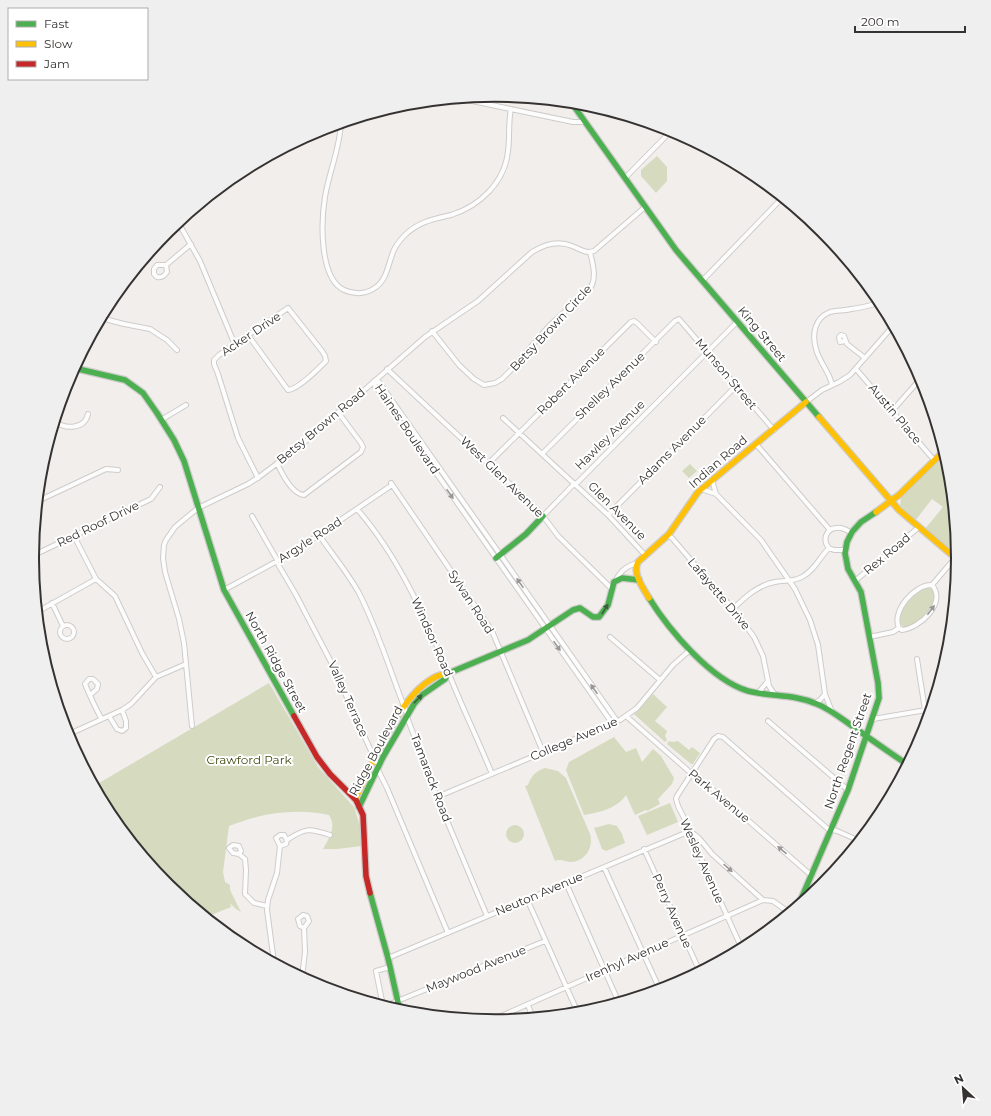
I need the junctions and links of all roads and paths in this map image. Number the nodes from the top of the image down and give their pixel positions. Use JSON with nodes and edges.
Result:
{"nodes":[{"id":1,"x":477,"y":102,"type":"edge"},
{"id":2,"x":575,"y":108,"type":"edge"},
{"id":3,"x":511,"y":109,"type":"junction"},
{"id":4,"x":581,"y":109,"type":"edge"},
{"id":5,"x":578,"y":112,"type":"junction"},
{"id":6,"x":586,"y":122,"type":"junction"},
{"id":7,"x":340,"y":129,"type":"edge"},
{"id":8,"x":667,"y":135,"type":"edge"},
{"id":9,"x":625,"y":178,"type":"junction"},
{"id":10,"x":779,"y":201,"type":"edge"},
{"id":11,"x":645,"y":207,"type":"junction"},
{"id":12,"x":181,"y":228,"type":"edge"},
{"id":13,"x":191,"y":244,"type":"junction"},
{"id":14,"x":590,"y":252,"type":"junction"},
{"id":15,"x":166,"y":265,"type":"dead end"},
{"id":16,"x":702,"y":281,"type":"junction"},
{"id":17,"x":875,"y":304,"type":"edge"},
{"id":18,"x":107,"y":319,"type":"edge"},
{"id":19,"x":678,"y":319,"type":"joint"},
{"id":20,"x":737,"y":322,"type":"junction"},
{"id":21,"x":890,"y":329,"type":"edge"},
{"id":22,"x":432,"y":331,"type":"junction"},
{"id":23,"x":248,"y":335,"type":"junction"},
{"id":24,"x":845,"y":341,"type":"dead end"},
{"id":25,"x":656,"y":342,"type":"junction"},
{"id":26,"x":235,"y":345,"type":"junction"},
{"id":27,"x":177,"y":350,"type":"dead end"},
{"id":28,"x":708,"y":353,"type":"junction"},
{"id":29,"x":865,"y":358,"type":"junction"},
{"id":30,"x":388,"y":369,"type":"junction"},
{"id":31,"x":856,"y":369,"type":"junction"},
{"id":32,"x":80,"y":370,"type":"edge"},
{"id":33,"x":374,"y":381,"type":"junction"},
{"id":34,"x":917,"y":383,"type":"edge"},
{"id":35,"x":736,"y":386,"type":"junction"},
{"id":36,"x":832,"y":386,"type":"junction"},
{"id":37,"x":806,"y":402,"type":"junction"},
{"id":38,"x":186,"y":405,"type":"dead end"},
{"id":39,"x":892,"y":411,"type":"junction"},
{"id":40,"x":338,"y":412,"type":"junction"},
{"id":41,"x":88,"y":414,"type":"dead end"},
{"id":42,"x":503,"y":418,"type":"dead end"},
{"id":43,"x":161,"y":420,"type":"junction"},
{"id":44,"x":59,"y":424,"type":"edge"},
{"id":45,"x":774,"y":430,"type":"junction"},
{"id":46,"x":519,"y":433,"type":"junction"},
{"id":47,"x":756,"y":444,"type":"junction"},
{"id":48,"x":542,"y":454,"type":"junction"},
{"id":49,"x":940,"y":455,"type":"edge"},
{"id":50,"x":934,"y":460,"type":"junction"},
{"id":51,"x":278,"y":463,"type":"junction"},
{"id":52,"x":488,"y":464,"type":"junction"},
{"id":53,"x":118,"y":470,"type":"dead end"},
{"id":54,"x":258,"y":478,"type":"junction"},
{"id":55,"x":712,"y":480,"type":"junction"},
{"id":56,"x":392,"y":484,"type":"joint"},
{"id":57,"x":575,"y":485,"type":"junction"},
{"id":58,"x":160,"y":487,"type":"dead end"},
{"id":59,"x":702,"y":490,"type":"junction"},
{"id":60,"x":716,"y":494,"type":"junction"},
{"id":61,"x":43,"y":499,"type":"edge"},
{"id":62,"x":891,"y":502,"type":"junction"},
{"id":63,"x":198,"y":508,"type":"junction"},
{"id":64,"x":357,"y":509,"type":"junction"},
{"id":65,"x":608,"y":515,"type":"junction"},
{"id":66,"x":252,"y":516,"type":"dead end"},
{"id":67,"x":543,"y":516,"type":"junction"},
{"id":68,"x":919,"y":527,"type":"junction"},
{"id":69,"x":830,"y":530,"type":"junction"},
{"id":70,"x":852,"y":533,"type":"junction"},
{"id":71,"x":319,"y":535,"type":"junction"},
{"id":72,"x":667,"y":535,"type":"junction"},
{"id":73,"x":74,"y":536,"type":"junction"},
{"id":74,"x":829,"y":548,"type":"junction"},
{"id":75,"x":845,"y":550,"type":"junction"},
{"id":76,"x":39,"y":553,"type":"edge"},
{"id":77,"x":645,"y":555,"type":"junction"},
{"id":78,"x":952,"y":556,"type":"edge"},
{"id":79,"x":498,"y":557,"type":"junction"},
{"id":80,"x":277,"y":561,"type":"junction"},
{"id":81,"x":637,"y":562,"type":"junction"},
{"id":82,"x":952,"y":565,"type":"edge"},
{"id":83,"x":96,"y":579,"type":"junction"},
{"id":84,"x":616,"y":580,"type":"junction"},
{"id":85,"x":639,"y":580,"type":"junction"},
{"id":86,"x":789,"y":581,"type":"junction"},
{"id":87,"x":855,"y":581,"type":"junction"},
{"id":88,"x":932,"y":585,"type":"junction"},
{"id":89,"x":612,"y":589,"type":"junction"},
{"id":90,"x":224,"y":590,"type":"junction"},
{"id":91,"x":52,"y":603,"type":"junction"},
{"id":92,"x":42,"y":609,"type":"edge"},
{"id":93,"x":733,"y":609,"type":"junction"},
{"id":94,"x":63,"y":626,"type":"dead end"},
{"id":95,"x":547,"y":627,"type":"junction"},
{"id":96,"x":899,"y":628,"type":"junction"},
{"id":97,"x":610,"y":637,"type":"dead end"},
{"id":98,"x":869,"y":637,"type":"junction"},
{"id":99,"x":690,"y":650,"type":"junction"},
{"id":100,"x":501,"y":652,"type":"junction"},
{"id":101,"x":917,"y":659,"type":"dead end"},
{"id":102,"x":186,"y":664,"type":"junction"},
{"id":103,"x":449,"y":673,"type":"junction"},
{"id":104,"x":156,"y":677,"type":"junction"},
{"id":105,"x":660,"y":680,"type":"junction"},
{"id":106,"x":768,"y":681,"type":"junction"},
{"id":107,"x":758,"y":693,"type":"junction"},
{"id":108,"x":825,"y":694,"type":"junction"},
{"id":109,"x":90,"y":695,"type":"dead end"},
{"id":110,"x":775,"y":695,"type":"junction"},
{"id":111,"x":815,"y":703,"type":"junction"},
{"id":112,"x":404,"y":706,"type":"junction"},
{"id":113,"x":122,"y":710,"type":"junction"},
{"id":114,"x":925,"y":710,"type":"joint"},
{"id":115,"x":832,"y":712,"type":"junction"},
{"id":116,"x":407,"y":714,"type":"junction"},
{"id":117,"x":109,"y":716,"type":"junction"},
{"id":118,"x":626,"y":716,"type":"junction"},
{"id":119,"x":101,"y":718,"type":"junction"},
{"id":120,"x":873,"y":719,"type":"junction"},
{"id":121,"x":617,"y":721,"type":"junction"},
{"id":122,"x":768,"y":721,"type":"dead end"},
{"id":123,"x":612,"y":723,"type":"junction"},
{"id":124,"x":192,"y":726,"type":"dead end"},
{"id":125,"x":74,"y":732,"type":"edge"},
{"id":126,"x":867,"y":736,"type":"junction"},
{"id":127,"x":543,"y":752,"type":"junction"},
{"id":128,"x":375,"y":761,"type":"junction"},
{"id":129,"x":904,"y":762,"type":"edge"},
{"id":130,"x":377,"y":771,"type":"junction"},
{"id":131,"x":492,"y":774,"type":"junction"},
{"id":132,"x":692,"y":774,"type":"junction"},
{"id":133,"x":848,"y":790,"type":"junction"},
{"id":134,"x":437,"y":796,"type":"junction"},
{"id":135,"x":355,"y":799,"type":"junction"},
{"id":136,"x":359,"y":807,"type":"junction"},
{"id":137,"x":831,"y":830,"type":"junction"},
{"id":138,"x":690,"y":831,"type":"junction"},
{"id":139,"x":330,"y":835,"type":"dead end"},
{"id":140,"x":856,"y":839,"type":"edge"},
{"id":141,"x":287,"y":840,"type":"junction"},
{"id":142,"x":279,"y":844,"type":"junction"},
{"id":143,"x":644,"y":849,"type":"junction"},
{"id":144,"x":239,"y":854,"type":"dead end"},
{"id":145,"x":699,"y":854,"type":"junction"},
{"id":146,"x":712,"y":854,"type":"junction"},
{"id":147,"x":604,"y":866,"type":"junction"},
{"id":148,"x":812,"y":876,"type":"junction"},
{"id":149,"x":566,"y":883,"type":"junction"},
{"id":150,"x":804,"y":894,"type":"edge"},
{"id":151,"x":527,"y":899,"type":"junction"},
{"id":152,"x":764,"y":900,"type":"junction"},
{"id":153,"x":267,"y":906,"type":"junction"},
{"id":154,"x":784,"y":909,"type":"edge"},
{"id":155,"x":726,"y":915,"type":"junction"},
{"id":156,"x":487,"y":916,"type":"junction"},
{"id":157,"x":304,"y":928,"type":"dead end"},
{"id":158,"x":448,"y":933,"type":"junction"},
{"id":159,"x":683,"y":935,"type":"junction"},
{"id":160,"x":545,"y":941,"type":"junction"},
{"id":161,"x":740,"y":944,"type":"edge"},
{"id":162,"x":643,"y":953,"type":"junction"},
{"id":163,"x":273,"y":956,"type":"edge"},
{"id":164,"x":388,"y":958,"type":"junction"},
{"id":165,"x":390,"y":967,"type":"junction"},
{"id":166,"x":698,"y":967,"type":"edge"},
{"id":167,"x":605,"y":970,"type":"junction"},
{"id":168,"x":303,"y":971,"type":"edge"},
{"id":169,"x":657,"y":984,"type":"edge"},
{"id":170,"x":566,"y":988,"type":"junction"},
{"id":171,"x":617,"y":998,"type":"edge"},
{"id":172,"x":383,"y":1000,"type":"edge"},
{"id":173,"x":397,"y":1001,"type":"junction"},
{"id":174,"x":392,"y":1003,"type":"edge"},
{"id":175,"x":398,"y":1004,"type":"edge"},
{"id":176,"x":528,"y":1004,"type":"junction"},
{"id":177,"x":575,"y":1008,"type":"edge"},
{"id":178,"x":531,"y":1013,"type":"edge"},
{"id":179,"x":506,"y":1014,"type":"edge"}],
"edges":[{"from":1,"to":3,"type":"street"},
{"from":2,"to":5,"type":"street","name":"King Street"},
{"from":3,"to":6,"type":"street"},
{"from":3,"to":7,"type":"street"},
{"from":4,"to":5,"type":"street"},
{"from":5,"to":6,"type":"street","name":"King Street"},
{"from":6,"to":9,"type":"street","name":"King Street"},
{"from":8,"to":9,"type":"street"},
{"from":9,"to":11,"type":"street","name":"King Street"},
{"from":10,"to":16,"type":"street"},
{"from":11,"to":14,"type":"street"},
{"from":11,"to":16,"type":"street","name":"King Street"},
{"from":12,"to":13,"type":"street"},
{"from":13,"to":15,"type":"street"},
{"from":13,"to":26,"type":"street"},
{"from":14,"to":22,"type":"street","name":"Betsy Brown Road"},
{"from":14,"to":22,"type":"street","name":"Betsy Brown Circle"},
{"from":16,"to":20,"type":"street","name":"King Street"},
{"from":17,"to":36,"type":"street"},
{"from":18,"to":27,"type":"street"},
{"from":19,"to":25,"type":"street","name":"Shelley Avenue"},
{"from":19,"to":28,"type":"street","name":"Munson Street"},
{"from":20,"to":28,"type":"street","name":"Hawley Avenue"},
{"from":20,"to":37,"type":"street","name":"King Street"},
{"from":21,"to":29,"type":"street"},
{"from":22,"to":30,"type":"street","name":"Betsy Brown Road"},
{"from":23,"to":23,"type":"street","name":"Acker Drive"},
{"from":23,"to":26,"type":"street","name":"Acker Drive"},
{"from":24,"to":29,"type":"street"},
{"from":25,"to":46,"type":"street","name":"Robert Avenue"},
{"from":25,"to":48,"type":"street","name":"Shelley Avenue"},
{"from":26,"to":54,"type":"street","name":"Acker Drive"},
{"from":28,"to":35,"type":"street","name":"Munson Street"},
{"from":28,"to":57,"type":"street","name":"Hawley Avenue"},
{"from":29,"to":31,"type":"street"},
{"from":30,"to":33,"type":"street","name":"Betsy Brown Road"},
{"from":30,"to":52,"type":"street","name":"West Glen Avenue"},
{"from":31,"to":36,"type":"street"},
{"from":31,"to":39,"type":"street","name":"Austin Place"},
{"from":32,"to":43,"type":"street","name":"North Ridge Street"},
{"from":33,"to":40,"type":"street","name":"Betsy Brown Road"},
{"from":33,"to":79,"type":"street","name":"Haines Boulevard"},
{"from":34,"to":39,"type":"street"},
{"from":35,"to":45,"type":"street","name":"Munson Street"},
{"from":35,"to":65,"type":"street","name":"Adams Avenue"},
{"from":36,"to":37,"type":"street"},
{"from":37,"to":45,"type":"street","name":"Indian Road"},
{"from":37,"to":62,"type":"street","name":"King Street"},
{"from":38,"to":43,"type":"street"},
{"from":39,"to":50,"type":"street","name":"Austin Place"},
{"from":40,"to":51,"type":"street","name":"Betsy Brown Road"},
{"from":40,"to":51,"type":"street"},
{"from":41,"to":44,"type":"street"},
{"from":42,"to":46,"type":"street","name":"Glen Avenue"},
{"from":43,"to":63,"type":"street","name":"North Ridge Street"},
{"from":45,"to":47,"type":"street","name":"Indian Road"},
{"from":46,"to":48,"type":"street","name":"Glen Avenue"},
{"from":46,"to":52,"type":"street","name":"Robert Avenue"},
{"from":47,"to":55,"type":"street","name":"Indian Road"},
{"from":47,"to":69,"type":"street"},
{"from":48,"to":57,"type":"street","name":"Glen Avenue"},
{"from":49,"to":50,"type":"street"},
{"from":50,"to":62,"type":"street"},
{"from":51,"to":54,"type":"street","name":"Betsy Brown Road"},
{"from":52,"to":67,"type":"street","name":"West Glen Avenue"},
{"from":53,"to":61,"type":"street"},
{"from":54,"to":63,"type":"street","name":"Betsy Brown Road"},
{"from":55,"to":59,"type":"street","name":"Indian Road"},
{"from":55,"to":60,"type":"street"},
{"from":56,"to":64,"type":"street","name":"Argyle Road"},
{"from":56,"to":100,"type":"street","name":"Sylvan Road"},
{"from":57,"to":65,"type":"street","name":"Glen Avenue"},
{"from":57,"to":67,"type":"street","name":"Hawley Avenue"},
{"from":58,"to":73,"type":"street","name":"Red Roof Drive"},
{"from":59,"to":60,"type":"street"},
{"from":59,"to":72,"type":"street","name":"Indian Road"},
{"from":60,"to":86,"type":"street"},
{"from":62,"to":68,"type":"street","name":"King Street"},
{"from":62,"to":70,"type":"street"},
{"from":63,"to":90,"type":"street","name":"North Ridge Street"},
{"from":63,"to":102,"type":"street","name":"Betsy Brown Road"},
{"from":64,"to":71,"type":"street","name":"Argyle Road"},
{"from":64,"to":103,"type":"street","name":"Windsor Road"},
{"from":65,"to":77,"type":"street","name":"Glen Avenue"},
{"from":66,"to":80,"type":"street","name":"Valley Terrace"},
{"from":67,"to":79,"type":"street","name":"Hawley Avenue"},
{"from":67,"to":89,"type":"street","name":"West Glen Avenue"},
{"from":68,"to":78,"type":"street","name":"King Street"},
{"from":68,"to":87,"type":"street","name":"Rex Road"},
{"from":69,"to":70,"type":"street"},
{"from":69,"to":74,"type":"street"},
{"from":70,"to":75,"type":"street"},
{"from":71,"to":80,"type":"street","name":"Argyle Road"},
{"from":71,"to":112,"type":"street","name":"Tamarack Road"},
{"from":72,"to":77,"type":"street","name":"Indian Road"},
{"from":72,"to":93,"type":"street","name":"Lafayette Drive"},
{"from":73,"to":76,"type":"street","name":"Red Roof Drive"},
{"from":73,"to":83,"type":"street"},
{"from":74,"to":75,"type":"street"},
{"from":74,"to":86,"type":"street"},
{"from":75,"to":87,"type":"street","name":"North Regent Street"},
{"from":77,"to":81,"type":"street","name":"Indian Road"},
{"from":79,"to":95,"type":"street","name":"Haines Boulevard"},
{"from":80,"to":90,"type":"street","name":"Argyle Road"},
{"from":80,"to":128,"type":"street","name":"Valley Terrace"},
{"from":81,"to":84,"type":"street","name":"Indian Road"},
{"from":81,"to":85,"type":"street"},
{"from":82,"to":88,"type":"street"},
{"from":83,"to":91,"type":"street"},
{"from":83,"to":104,"type":"street"},
{"from":84,"to":85,"type":"street"},
{"from":84,"to":89,"type":"street","name":"Indian Road"},
{"from":85,"to":99,"type":"street"},
{"from":86,"to":93,"type":"street"},
{"from":86,"to":108,"type":"street"},
{"from":87,"to":98,"type":"street","name":"North Regent Street"},
{"from":88,"to":96,"type":"street"},
{"from":96,"to":88,"type":"street","one_way":true},
{"from":95,"to":89,"type":"street","name":"Indian Road","one_way":true},
{"from":90,"to":135,"type":"street","name":"North Ridge Street"},
{"from":91,"to":92,"type":"street"},
{"from":91,"to":94,"type":"street"},
{"from":93,"to":106,"type":"street","name":"Lafayette Drive"},
{"from":95,"to":100,"type":"street","name":"Ridge Boulevard"},
{"from":121,"to":95,"type":"street","name":"Haines Boulevard","one_way":true},
{"from":95,"to":123,"type":"street","name":"Haines Boulevard","one_way":true},
{"from":96,"to":98,"type":"street"},
{"from":97,"to":105,"type":"street"},
{"from":98,"to":120,"type":"street","name":"North Regent Street"},
{"from":99,"to":105,"type":"street","name":"College Avenue"},
{"from":99,"to":107,"type":"street"},
{"from":100,"to":103,"type":"street","name":"Ridge Boulevard"},
{"from":100,"to":127,"type":"street","name":"Sylvan Road"},
{"from":101,"to":114,"type":"street"},
{"from":102,"to":104,"type":"street"},
{"from":102,"to":124,"type":"street","name":"Betsy Brown Road"},
{"from":103,"to":112,"type":"street","name":"Ridge Boulevard"},
{"from":116,"to":103,"type":"street","name":"Ridge Boulevard","one_way":true},
{"from":103,"to":131,"type":"street","name":"Windsor Road"},
{"from":104,"to":113,"type":"street"},
{"from":105,"to":118,"type":"street","name":"College Avenue"},
{"from":106,"to":107,"type":"street"},
{"from":106,"to":110,"type":"street","name":"Lafayette Drive"},
{"from":107,"to":110,"type":"street"},
{"from":108,"to":111,"type":"street"},
{"from":108,"to":115,"type":"street"},
{"from":109,"to":119,"type":"street"},
{"from":110,"to":111,"type":"street"},
{"from":111,"to":115,"type":"street"},
{"from":112,"to":116,"type":"street","name":"Tamarack Road"},
{"from":112,"to":128,"type":"street","name":"Ridge Boulevard"},
{"from":113,"to":117,"type":"street"},
{"from":113,"to":117,"type":"street"},
{"from":114,"to":120,"type":"street"},
{"from":115,"to":126,"type":"street"},
{"from":116,"to":130,"type":"street","name":"Ridge Boulevard"},
{"from":116,"to":134,"type":"street","name":"Tamarack Road"},
{"from":117,"to":119,"type":"street"},
{"from":118,"to":121,"type":"street","name":"College Avenue"},
{"from":118,"to":132,"type":"street","name":"Park Avenue"},
{"from":119,"to":125,"type":"street"},
{"from":120,"to":126,"type":"street","name":"North Regent Street"},
{"from":121,"to":123,"type":"street","name":"College Avenue"},
{"from":122,"to":133,"type":"street"},
{"from":123,"to":127,"type":"street","name":"College Avenue"},
{"from":126,"to":129,"type":"street"},
{"from":126,"to":133,"type":"street","name":"North Regent Street"},
{"from":127,"to":131,"type":"street","name":"College Avenue"},
{"from":128,"to":130,"type":"street","name":"Valley Terrace"},
{"from":128,"to":135,"type":"street","name":"Ridge Boulevard"},
{"from":130,"to":136,"type":"street","name":"Ridge Boulevard"},
{"from":130,"to":158,"type":"street","name":"Valley Terrace"},
{"from":131,"to":134,"type":"street","name":"College Avenue"},
{"from":132,"to":137,"type":"street"},
{"from":132,"to":138,"type":"street","name":"Wesley Avenue"},
{"from":148,"to":132,"type":"street","name":"Park Avenue","one_way":true},
{"from":133,"to":137,"type":"street","name":"North Regent Street"},
{"from":134,"to":156,"type":"street","name":"Tamarack Road"},
{"from":135,"to":136,"type":"street","name":"North Ridge Street"},
{"from":136,"to":164,"type":"street","name":"North Ridge Street"},
{"from":137,"to":140,"type":"street"},
{"from":137,"to":148,"type":"street","name":"North Regent Street"},
{"from":138,"to":143,"type":"street","name":"Neuton Avenue"},
{"from":138,"to":145,"type":"street","name":"Wesley Avenue"},
{"from":138,"to":146,"type":"street"},
{"from":139,"to":141,"type":"street"},
{"from":141,"to":142,"type":"street"},
{"from":141,"to":142,"type":"street"},
{"from":142,"to":153,"type":"street"},
{"from":143,"to":147,"type":"street","name":"Neuton Avenue"},
{"from":143,"to":159,"type":"street","name":"Perry Avenue"},
{"from":144,"to":153,"type":"street"},
{"from":145,"to":146,"type":"street"},
{"from":145,"to":155,"type":"street","name":"Wesley Avenue"},
{"from":146,"to":152,"type":"street","one_way":true},
{"from":147,"to":149,"type":"street","name":"Neuton Avenue"},
{"from":147,"to":162,"type":"street"},
{"from":148,"to":150,"type":"street","name":"North Regent Street"},
{"from":149,"to":151,"type":"street","name":"Neuton Avenue"},
{"from":149,"to":167,"type":"street"},
{"from":151,"to":156,"type":"street","name":"Neuton Avenue"},
{"from":151,"to":160,"type":"street"},
{"from":152,"to":154,"type":"street"},
{"from":152,"to":155,"type":"street","name":"Irenhyl Avenue"},
{"from":153,"to":163,"type":"street"},
{"from":155,"to":159,"type":"street","name":"Irenhyl Avenue"},
{"from":155,"to":161,"type":"street","name":"Wesley Avenue"},
{"from":156,"to":158,"type":"street","name":"Neuton Avenue"},
{"from":157,"to":168,"type":"street"},
{"from":158,"to":164,"type":"street","name":"Neuton Avenue"},
{"from":159,"to":162,"type":"street","name":"Irenhyl Avenue"},
{"from":159,"to":166,"type":"street","name":"Perry Avenue"},
{"from":160,"to":170,"type":"street"},
{"from":160,"to":173,"type":"street","name":"Maywood Avenue"},
{"from":162,"to":167,"type":"street","name":"Irenhyl Avenue"},
{"from":162,"to":169,"type":"street"},
{"from":164,"to":165,"type":"street","name":"North Ridge Street"},
{"from":165,"to":172,"type":"street"},
{"from":165,"to":173,"type":"street","name":"North Ridge Street"},
{"from":167,"to":170,"type":"street","name":"Irenhyl Avenue"},
{"from":167,"to":171,"type":"street"},
{"from":170,"to":176,"type":"street","name":"Irenhyl Avenue"},
{"from":170,"to":177,"type":"street"},
{"from":173,"to":174,"type":"street","name":"Maywood Avenue"},
{"from":173,"to":175,"type":"street","name":"North Ridge Street"},
{"from":176,"to":178,"type":"street"},
{"from":176,"to":179,"type":"street","name":"Irenhyl Avenue"}]}
